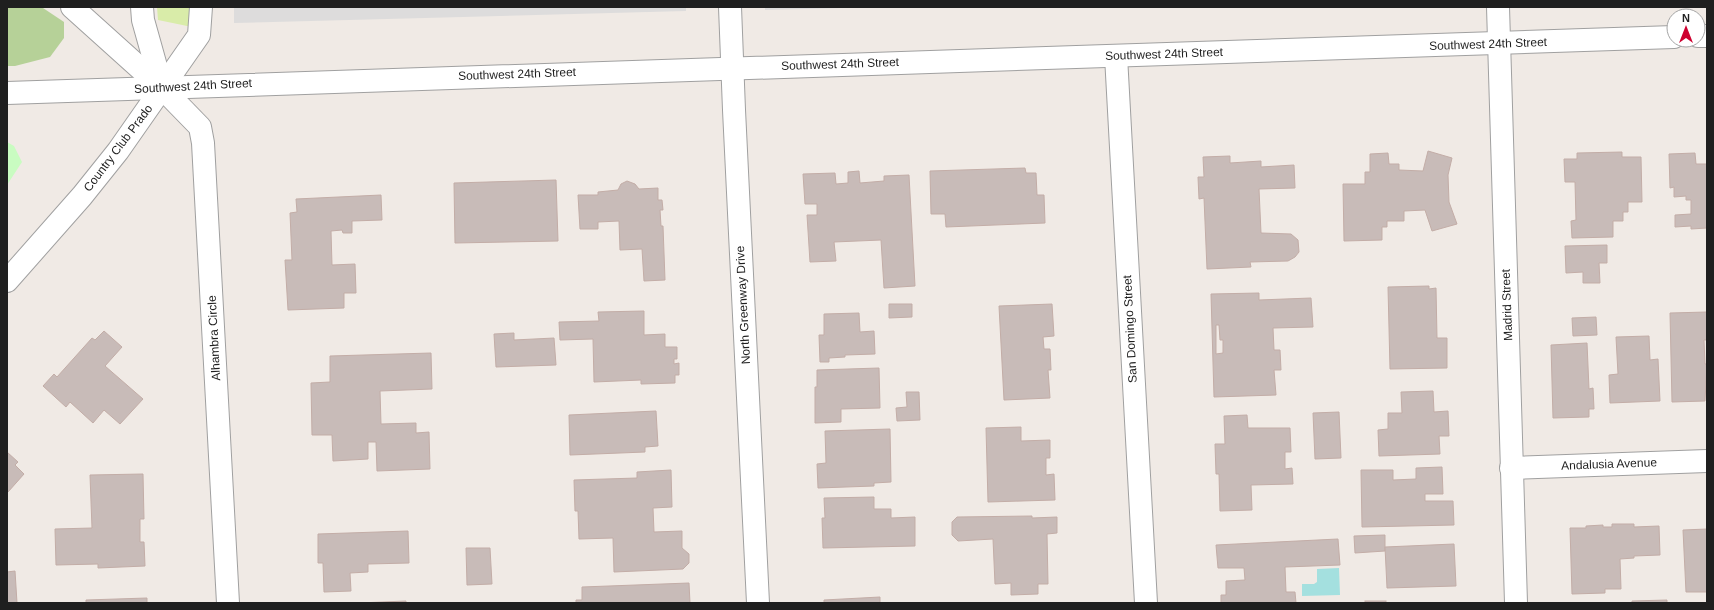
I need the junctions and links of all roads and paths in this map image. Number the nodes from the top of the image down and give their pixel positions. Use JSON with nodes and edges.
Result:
{"nodes":[{"id":1,"x":72,"y":7,"type":"edge"},
{"id":2,"x":142,"y":7,"type":"edge"},
{"id":3,"x":201,"y":7,"type":"edge"},
{"id":4,"x":730,"y":7,"type":"edge"},
{"id":5,"x":1498,"y":7,"type":"edge"},
{"id":6,"x":1666,"y":37,"type":"edge"},
{"id":7,"x":1499,"y":44,"type":"junction"},
{"id":8,"x":1116,"y":56,"type":"junction"},
{"id":9,"x":732,"y":68,"type":"junction"},
{"id":10,"x":162,"y":88,"type":"junction"},
{"id":11,"x":7,"y":93,"type":"edge"},
{"id":12,"x":7,"y":281,"type":"edge"},
{"id":13,"x":1707,"y":461,"type":"edge"},
{"id":14,"x":1511,"y":468,"type":"junction"},
{"id":15,"x":228,"y":603,"type":"edge"},
{"id":16,"x":758,"y":603,"type":"edge"},
{"id":17,"x":1146,"y":603,"type":"edge"},
{"id":18,"x":1516,"y":603,"type":"edge"}],
"edges":[{"from":1,"to":10,"type":"street"},
{"from":2,"to":10,"type":"street","name":"Alhambra Circle"},
{"from":3,"to":10,"type":"street"},
{"from":4,"to":9,"type":"street","name":"North Greenway Drive"},
{"from":5,"to":7,"type":"street","name":"Madrid Street"},
{"from":6,"to":7,"type":"street","name":"Southwest 24th Street"},
{"from":7,"to":8,"type":"street","name":"Southwest 24th Street"},
{"from":7,"to":14,"type":"street","name":"Madrid Street"},
{"from":8,"to":9,"type":"street","name":"Southwest 24th Street"},
{"from":8,"to":17,"type":"street","name":"San Domingo Street"},
{"from":9,"to":10,"type":"street","name":"Southwest 24th Street"},
{"from":9,"to":16,"type":"street","name":"North Greenway Drive"},
{"from":10,"to":11,"type":"street","name":"Southwest 24th Street"},
{"from":10,"to":12,"type":"street","name":"Country Club Prado"},
{"from":10,"to":15,"type":"street","name":"Alhambra Circle"},
{"from":13,"to":14,"type":"street","name":"Andalusia Avenue"},
{"from":14,"to":18,"type":"street","name":"Madrid Street"}]}
